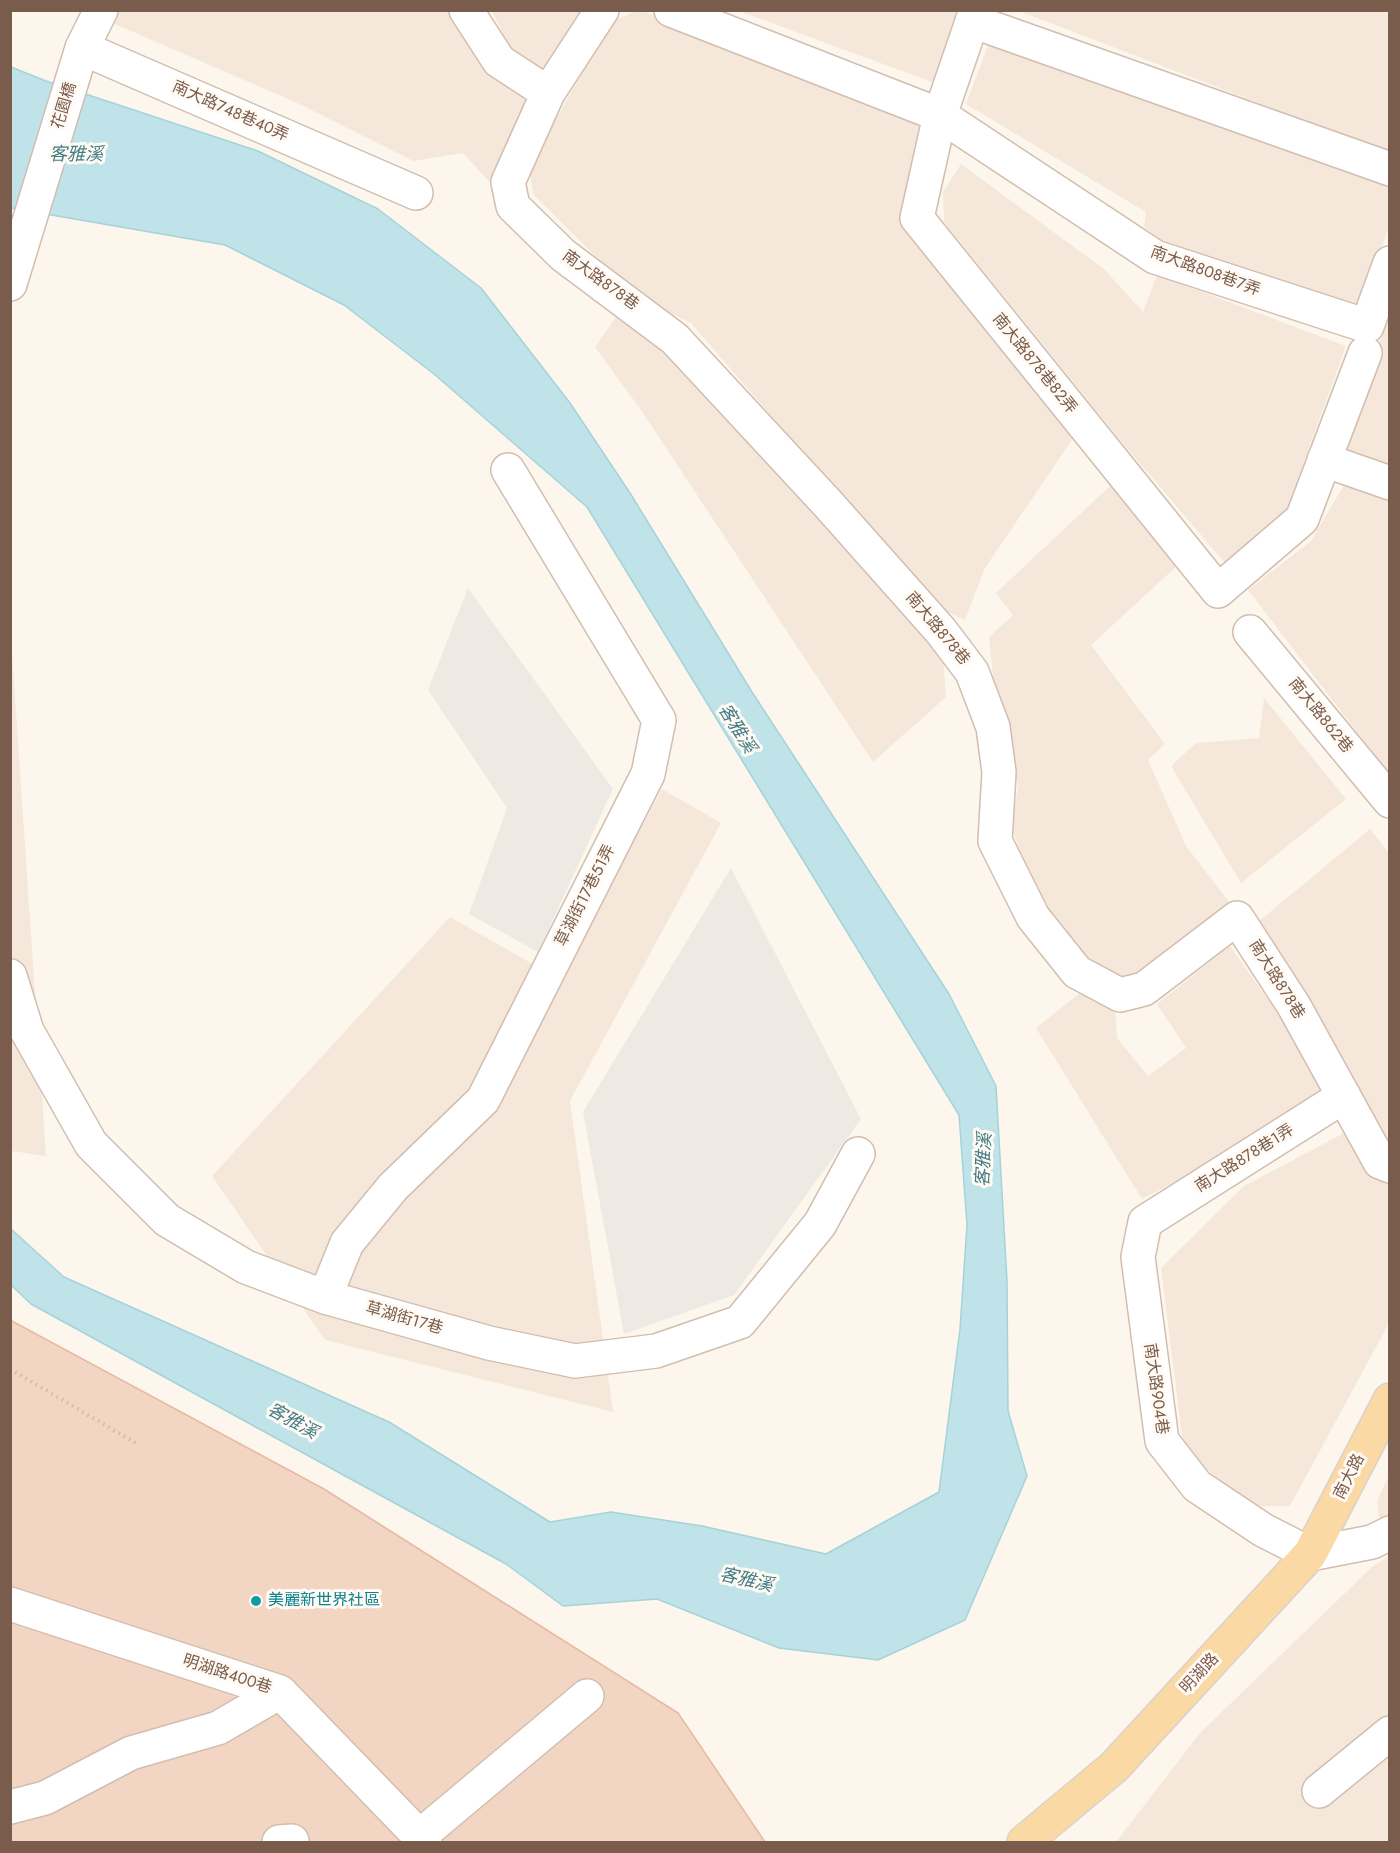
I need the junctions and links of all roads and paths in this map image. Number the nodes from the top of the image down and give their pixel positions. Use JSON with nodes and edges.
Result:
{"nodes":[{"id":1,"x":101,"y":10,"type":"edge"},
{"id":2,"x":466,"y":10,"type":"edge"},
{"id":3,"x":602,"y":10,"type":"edge"},
{"id":4,"x":671,"y":10,"type":"edge"},
{"id":5,"x":974,"y":16,"type":"edge"},
{"id":6,"x":82,"y":48,"type":"junction"},
{"id":7,"x":548,"y":93,"type":"junction"},
{"id":8,"x":940,"y":115,"type":"junction"},
{"id":9,"x":1389,"y":169,"type":"edge"},
{"id":10,"x":416,"y":193,"type":"dead end"},
{"id":11,"x":1389,"y":263,"type":"edge"},
{"id":12,"x":13,"y":276,"type":"edge"},
{"id":13,"x":1365,"y":352,"type":"dead end"},
{"id":14,"x":1324,"y":460,"type":"junction"},
{"id":15,"x":508,"y":470,"type":"dead end"},
{"id":16,"x":1389,"y":483,"type":"edge"},
{"id":17,"x":1250,"y":632,"type":"dead end"},
{"id":18,"x":1389,"y":801,"type":"edge"},
{"id":19,"x":10,"y":976,"type":"edge"},
{"id":20,"x":1344,"y":1096,"type":"junction"},
{"id":21,"x":858,"y":1154,"type":"dead end"},
{"id":22,"x":1389,"y":1166,"type":"edge"},
{"id":23,"x":1145,"y":1222,"type":"joint"},
{"id":24,"x":325,"y":1297,"type":"junction"},
{"id":25,"x":10,"y":1369,"type":"edge"},
{"id":26,"x":1389,"y":1400,"type":"edge"},
{"id":27,"x":139,"y":1444,"type":"dead end"},
{"id":28,"x":1384,"y":1546,"type":"edge"},
{"id":29,"x":1310,"y":1554,"type":"junction"},
{"id":30,"x":10,"y":1604,"type":"edge"},
{"id":31,"x":280,"y":1692,"type":"junction"},
{"id":32,"x":586,"y":1696,"type":"dead end"},
{"id":33,"x":1389,"y":1733,"type":"edge"},
{"id":34,"x":1319,"y":1791,"type":"dead end"},
{"id":35,"x":10,"y":1807,"type":"edge"},
{"id":36,"x":423,"y":1839,"type":"edge"},
{"id":37,"x":1024,"y":1842,"type":"edge"}],
"edges":[{"from":1,"to":6,"type":"street"},
{"from":2,"to":7,"type":"street"},
{"from":3,"to":7,"type":"street","name":"南大路878巷"},
{"from":4,"to":8,"type":"street"},
{"from":5,"to":8,"type":"street"},
{"from":5,"to":9,"type":"street"},
{"from":6,"to":10,"type":"street","name":"南大路748巷40弄"},
{"from":6,"to":12,"type":"street","name":"花園橋"},
{"from":7,"to":20,"type":"street","name":"南大路878巷"},
{"from":8,"to":11,"type":"street","name":"南大路808巷7弄"},
{"from":8,"to":14,"type":"street","name":"南大路878巷82弄"},
{"from":13,"to":14,"type":"street","name":"南大路878巷82弄"},
{"from":14,"to":16,"type":"street"},
{"from":15,"to":24,"type":"street","name":"草湖街17巷51弄"},
{"from":17,"to":18,"type":"street","name":"南大路862巷"},
{"from":19,"to":24,"type":"street","name":"草湖街17巷"},
{"from":20,"to":22,"type":"street","name":"南大路878巷"},
{"from":20,"to":23,"type":"street","name":"南大路878巷1弄"},
{"from":21,"to":24,"type":"street","name":"草湖街17巷"},
{"from":23,"to":29,"type":"street","name":"南大路904巷"},
{"from":25,"to":27,"type":"path"},
{"from":26,"to":29,"type":"main road","name":"南大路"},
{"from":28,"to":29,"type":"street"},
{"from":29,"to":37,"type":"main road","name":"明湖路"},
{"from":30,"to":31,"type":"street","name":"明湖路400巷"},
{"from":31,"to":35,"type":"street"},
{"from":31,"to":36,"type":"street","name":"明湖路400巷"},
{"from":32,"to":36,"type":"street"},
{"from":33,"to":34,"type":"street"}]}
